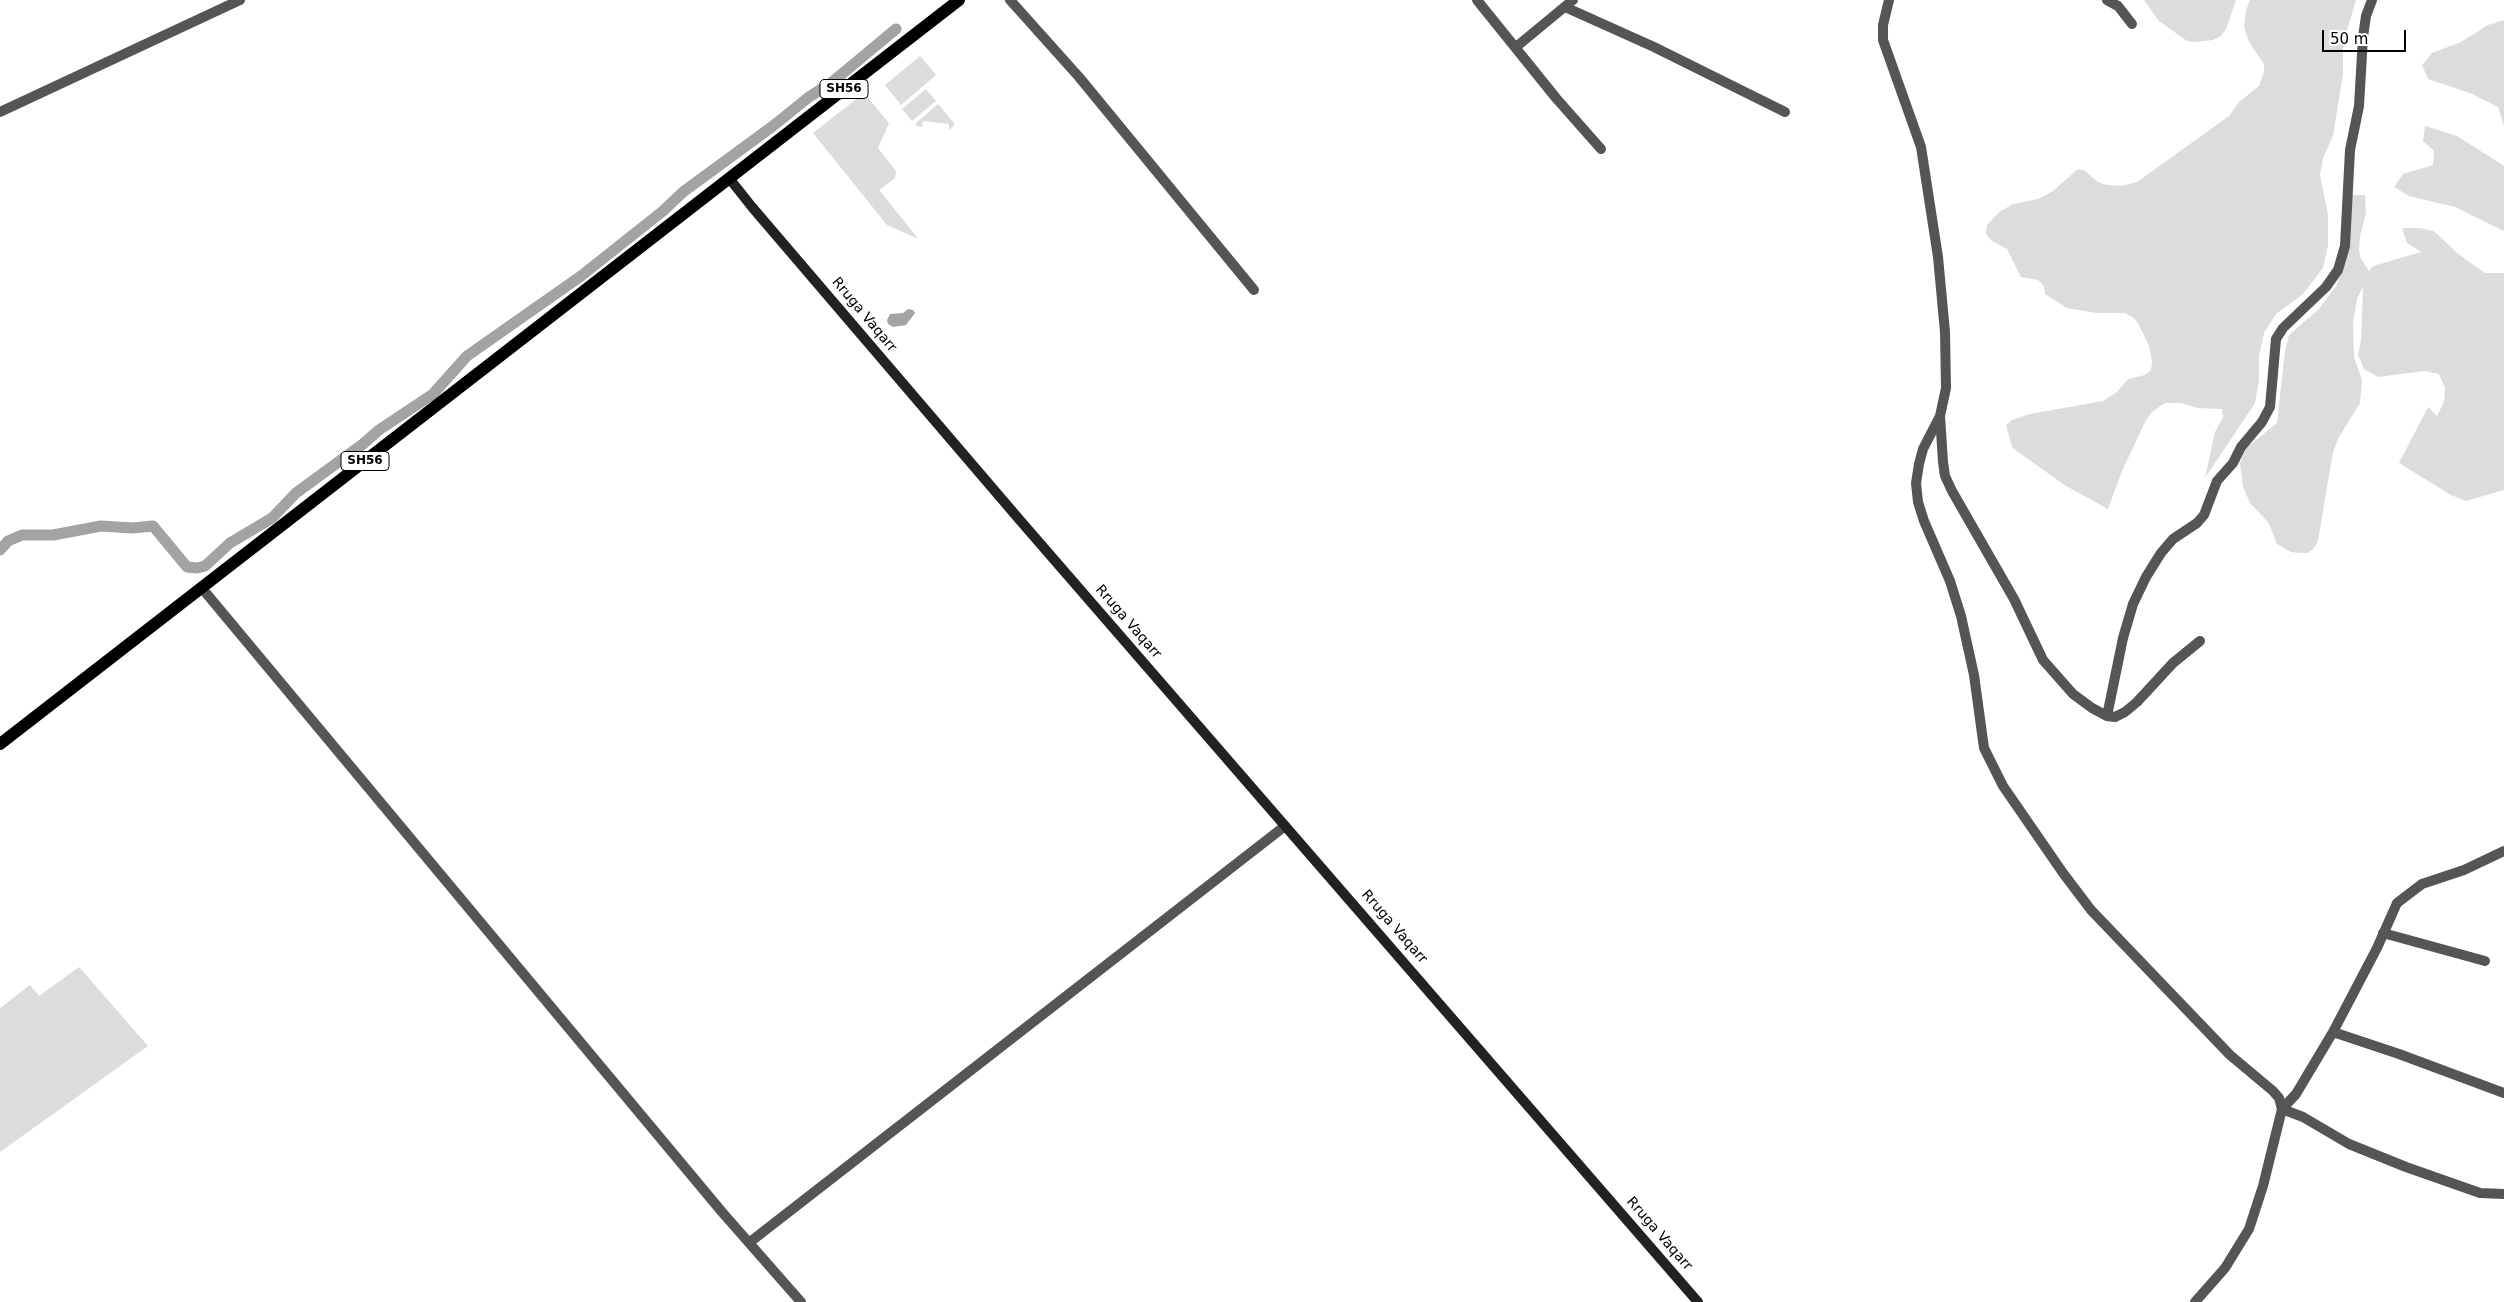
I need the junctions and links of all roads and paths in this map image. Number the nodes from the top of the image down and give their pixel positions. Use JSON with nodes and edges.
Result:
{"nodes":[{"id":1,"x":240,"y":0,"type":"edge"},
{"id":2,"x":959,"y":0,"type":"edge"},
{"id":3,"x":1010,"y":0,"type":"edge"},
{"id":4,"x":1477,"y":0,"type":"edge"},
{"id":5,"x":1574,"y":0,"type":"edge"},
{"id":6,"x":1889,"y":0,"type":"edge"},
{"id":7,"x":2107,"y":0,"type":"edge"},
{"id":8,"x":2372,"y":0,"type":"edge"},
{"id":9,"x":1565,"y":7,"type":"junction"},
{"id":10,"x":2132,"y":24,"type":"dead end"},
{"id":11,"x":1516,"y":47,"type":"junction"},
{"id":12,"x":0,"y":112,"type":"edge"},
{"id":13,"x":1785,"y":112,"type":"dead end"},
{"id":14,"x":1601,"y":149,"type":"dead end"},
{"id":15,"x":729,"y":178,"type":"junction"},
{"id":16,"x":1254,"y":290,"type":"dead end"},
{"id":17,"x":1940,"y":416,"type":"junction"},
{"id":18,"x":201,"y":587,"type":"junction"},
{"id":19,"x":2200,"y":641,"type":"dead end"},
{"id":20,"x":2107,"y":716,"type":"junction"},
{"id":21,"x":0,"y":744,"type":"edge"},
{"id":22,"x":1285,"y":826,"type":"junction"},
{"id":23,"x":2504,"y":851,"type":"edge"},
{"id":24,"x":2383,"y":933,"type":"junction"},
{"id":25,"x":2485,"y":961,"type":"dead end"},
{"id":26,"x":2333,"y":1032,"type":"junction"},
{"id":27,"x":2504,"y":1093,"type":"edge"},
{"id":28,"x":2282,"y":1109,"type":"junction"},
{"id":29,"x":2504,"y":1194,"type":"edge"},
{"id":30,"x":750,"y":1242,"type":"junction"},
{"id":31,"x":801,"y":1302,"type":"edge"},
{"id":32,"x":1698,"y":1302,"type":"edge"},
{"id":33,"x":2195,"y":1302,"type":"edge"}],
"edges":[{"from":1,"to":12,"type":"street"},
{"from":2,"to":15,"type":"main road","number":"SH56"},
{"from":3,"to":16,"type":"street"},
{"from":4,"to":11,"type":"street"},
{"from":5,"to":9,"type":"street"},
{"from":6,"to":17,"type":"street"},
{"from":7,"to":10,"type":"street"},
{"from":8,"to":20,"type":"street"},
{"from":9,"to":11,"type":"street"},
{"from":9,"to":13,"type":"street"},
{"from":11,"to":14,"type":"street"},
{"from":15,"to":18,"type":"main road","number":"SH56"},
{"from":15,"to":22,"type":"main road","name":"Rruga Vaqarr"},
{"from":17,"to":20,"type":"street"},
{"from":17,"to":28,"type":"street"},
{"from":18,"to":21,"type":"main road","number":"SH56"},
{"from":18,"to":30,"type":"street"},
{"from":19,"to":20,"type":"street"},
{"from":22,"to":30,"type":"street"},
{"from":22,"to":32,"type":"main road","name":"Rruga Vaqarr"},
{"from":23,"to":24,"type":"street"},
{"from":24,"to":25,"type":"street"},
{"from":24,"to":26,"type":"street"},
{"from":26,"to":27,"type":"street"},
{"from":26,"to":28,"type":"street"},
{"from":28,"to":29,"type":"street"},
{"from":28,"to":33,"type":"street"},
{"from":30,"to":31,"type":"street"}]}
